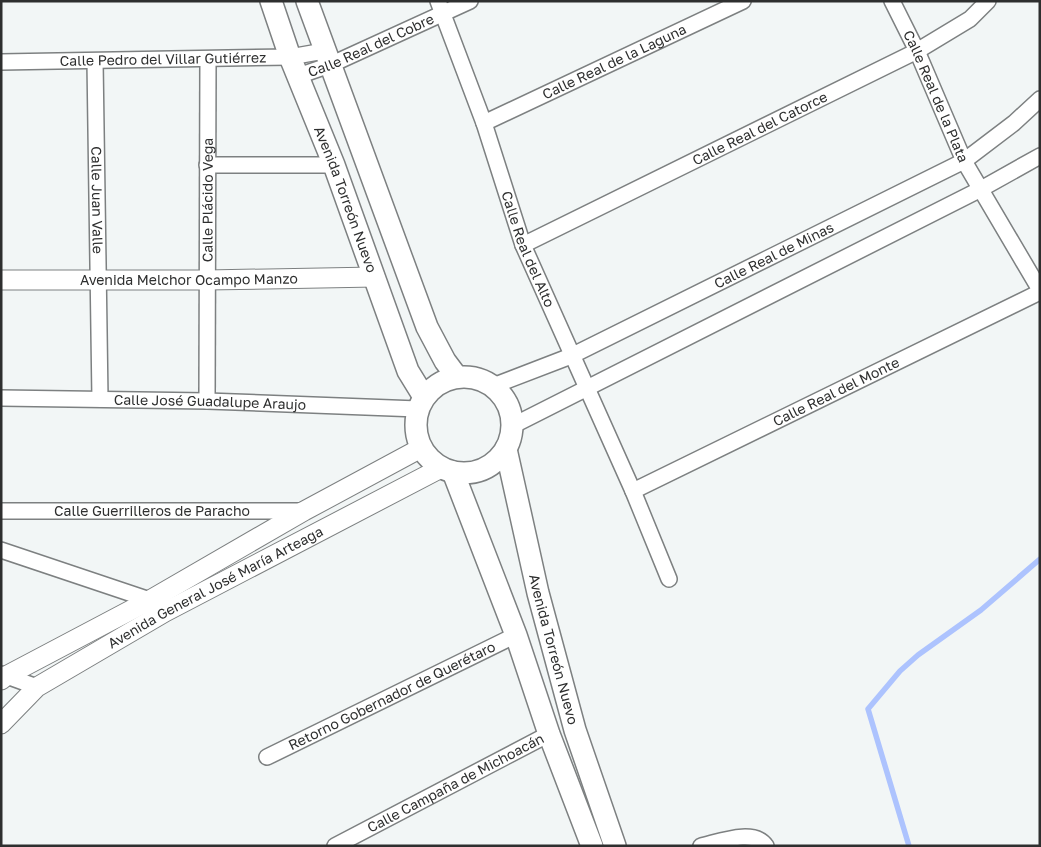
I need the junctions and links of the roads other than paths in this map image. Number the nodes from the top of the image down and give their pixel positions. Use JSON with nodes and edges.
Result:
{"nodes":[{"id":1,"x":271,"y":1,"type":"edge"},
{"id":2,"x":306,"y":1,"type":"edge"},
{"id":3,"x":470,"y":1,"type":"edge"},
{"id":4,"x":743,"y":1,"type":"edge"},
{"id":5,"x":892,"y":1,"type":"edge"},
{"id":6,"x":988,"y":1,"type":"edge"},
{"id":7,"x":440,"y":8,"type":"edge"},
{"id":8,"x":917,"y":51,"type":"junction"},
{"id":9,"x":327,"y":58,"type":"junction"},
{"id":10,"x":208,"y":59,"type":"junction"},
{"id":11,"x":95,"y":61,"type":"junction"},
{"id":12,"x":1,"y":62,"type":"edge"},
{"id":13,"x":294,"y":66,"type":"junction"},
{"id":14,"x":1040,"y":99,"type":"edge"},
{"id":15,"x":484,"y":123,"type":"junction"},
{"id":16,"x":1040,"y":156,"type":"edge"},
{"id":17,"x":964,"y":161,"type":"junction"},
{"id":18,"x":207,"y":165,"type":"junction"},
{"id":19,"x":334,"y":165,"type":"junction"},
{"id":20,"x":981,"y":189,"type":"junction"},
{"id":21,"x":524,"y":245,"type":"junction"},
{"id":22,"x":375,"y":276,"type":"junction"},
{"id":23,"x":1,"y":280,"type":"edge"},
{"id":24,"x":206,"y":280,"type":"junction"},
{"id":25,"x":98,"y":281,"type":"junction"},
{"id":26,"x":1040,"y":291,"type":"edge"},
{"id":27,"x":571,"y":356,"type":"junction"},
{"id":28,"x":458,"y":377,"type":"junction"},
{"id":29,"x":493,"y":386,"type":"junction"},
{"id":30,"x":586,"y":388,"type":"junction"},
{"id":31,"x":1,"y":398,"type":"edge"},
{"id":32,"x":100,"y":399,"type":"junction"},
{"id":33,"x":206,"y":401,"type":"junction"},
{"id":34,"x":421,"y":403,"type":"junction"},
{"id":35,"x":512,"y":426,"type":"junction"},
{"id":36,"x":421,"y":448,"type":"junction"},
{"id":37,"x":506,"y":449,"type":"junction"},
{"id":38,"x":447,"y":470,"type":"junction"},
{"id":39,"x":633,"y":491,"type":"junction"},
{"id":40,"x":1,"y":511,"type":"edge"},
{"id":41,"x":304,"y":512,"type":"junction"},
{"id":42,"x":1,"y":550,"type":"edge"},
{"id":43,"x":669,"y":579,"type":"dead end"},
{"id":44,"x":157,"y":606,"type":"junction"},
{"id":45,"x":516,"y":635,"type":"junction"},
{"id":46,"x":3,"y":677,"type":"edge"},
{"id":47,"x":37,"y":687,"type":"junction"},
{"id":48,"x":1,"y":724,"type":"edge"},
{"id":49,"x":549,"y":734,"type":"junction"},
{"id":50,"x":267,"y":757,"type":"dead end"},
{"id":51,"x":335,"y":846,"type":"edge"},
{"id":52,"x":592,"y":846,"type":"edge"},
{"id":53,"x":615,"y":846,"type":"edge"},
{"id":54,"x":701,"y":846,"type":"edge"},
{"id":55,"x":766,"y":846,"type":"edge"}],
"edges":[{"from":1,"to":13,"type":"main road","name":"Avenida Torreón Nuevo"},
{"from":2,"to":9,"type":"main road"},
{"from":3,"to":7,"type":"street","name":"Calle Real del Cobre"},
{"from":4,"to":15,"type":"street","name":"Calle Real de la Laguna"},
{"from":5,"to":8,"type":"street","name":"Calle Real de la Plata"},
{"from":6,"to":8,"type":"street","name":"Calle Real del Catorce"},
{"from":7,"to":9,"type":"street","name":"Calle Real del Cobre"},
{"from":7,"to":15,"type":"street","name":"Calle Real del Alto"},
{"from":8,"to":17,"type":"street","name":"Calle Real de la Plata"},
{"from":8,"to":21,"type":"street","name":"Calle Real del Catorce"},
{"from":9,"to":13,"type":"street","name":"Calle Real del Cobre"},
{"from":9,"to":28,"type":"main road"},
{"from":10,"to":11,"type":"street","name":"Calle Pedro del Villar Gutiérrez"},
{"from":10,"to":13,"type":"street","name":"Calle Pedro del Villar Gutiérrez"},
{"from":10,"to":18,"type":"street","name":"Calle Plácido Vega"},
{"from":11,"to":12,"type":"street","name":"Calle Pedro del Villar Gutiérrez"},
{"from":11,"to":25,"type":"street","name":"Calle Juan Valle"},
{"from":13,"to":19,"type":"main road","name":"Avenida Torreón Nuevo"},
{"from":14,"to":17,"type":"street","name":"Calle Real de Minas"},
{"from":15,"to":21,"type":"street","name":"Calle Real del Alto"},
{"from":16,"to":20,"type":"street"},
{"from":17,"to":20,"type":"street","name":"Calle Real de la Plata"},
{"from":17,"to":27,"type":"street","name":"Calle Real de Minas"},
{"from":18,"to":19,"type":"street"},
{"from":18,"to":24,"type":"street","name":"Calle Plácido Vega"},
{"from":19,"to":22,"type":"main road","name":"Avenida Torreón Nuevo"},
{"from":20,"to":26,"type":"street","name":"Calle Real de la Plata"},
{"from":20,"to":30,"type":"street"},
{"from":21,"to":27,"type":"street","name":"Calle Real del Alto"},
{"from":22,"to":24,"type":"street","name":"Avenida Melchor Ocampo Manzo"},
{"from":22,"to":34,"type":"main road","name":"Avenida Torreón Nuevo"},
{"from":23,"to":25,"type":"street","name":"Avenida Melchor Ocampo Manzo"},
{"from":24,"to":25,"type":"street","name":"Avenida Melchor Ocampo Manzo"},
{"from":24,"to":33,"type":"street","name":"Calle Plácido Vega"},
{"from":25,"to":32,"type":"street","name":"Calle Juan Valle"},
{"from":26,"to":39,"type":"street","name":"Calle Real del Monte"},
{"from":27,"to":29,"type":"street","name":"Calle Real de Minas"},
{"from":27,"to":30,"type":"street","name":"Calle Real del Alto"},
{"from":28,"to":29,"type":"main road"},
{"from":28,"to":34,"type":"main road"},
{"from":29,"to":35,"type":"main road"},
{"from":30,"to":35,"type":"street"},
{"from":30,"to":39,"type":"street","name":"Calle Real del Alto"},
{"from":31,"to":32,"type":"street","name":"Calle José Guadalupe Araujo"},
{"from":32,"to":33,"type":"street","name":"Calle José Guadalupe Araujo"},
{"from":33,"to":34,"type":"street","name":"Calle José Guadalupe Araujo"},
{"from":34,"to":36,"type":"main road"},
{"from":35,"to":37,"type":"main road"},
{"from":36,"to":38,"type":"main road"},
{"from":36,"to":41,"type":"street","name":"Avenida General José María Arteaga"},
{"from":37,"to":38,"type":"main road"},
{"from":37,"to":53,"type":"main road","name":"Avenida Torreón Nuevo"},
{"from":38,"to":44,"type":"street","name":"Avenida General José María Arteaga"},
{"from":38,"to":45,"type":"main road","name":"Avenida Torreón Nuevo"},
{"from":39,"to":43,"type":"street","name":"Calle Real del Alto"},
{"from":40,"to":41,"type":"street","name":"Calle Guerrilleros de Paracho"},
{"from":41,"to":44,"type":"street","name":"Avenida General José María Arteaga"},
{"from":42,"to":44,"type":"street"},
{"from":44,"to":46,"type":"street","name":"Avenida General José María Arteaga"},
{"from":44,"to":47,"type":"street","name":"Avenida General José María Arteaga"},
{"from":45,"to":49,"type":"main road","name":"Avenida Torreón Nuevo"},
{"from":45,"to":50,"type":"street","name":"Retorno Gobernador de Querétaro"},
{"from":46,"to":47,"type":"street"},
{"from":47,"to":48,"type":"street","name":"Avenida General José María Arteaga"},
{"from":49,"to":51,"type":"street","name":"Calle Campaña de Michoacán"},
{"from":49,"to":52,"type":"main road","name":"Avenida Torreón Nuevo"},
{"from":54,"to":55,"type":"street"}]}
